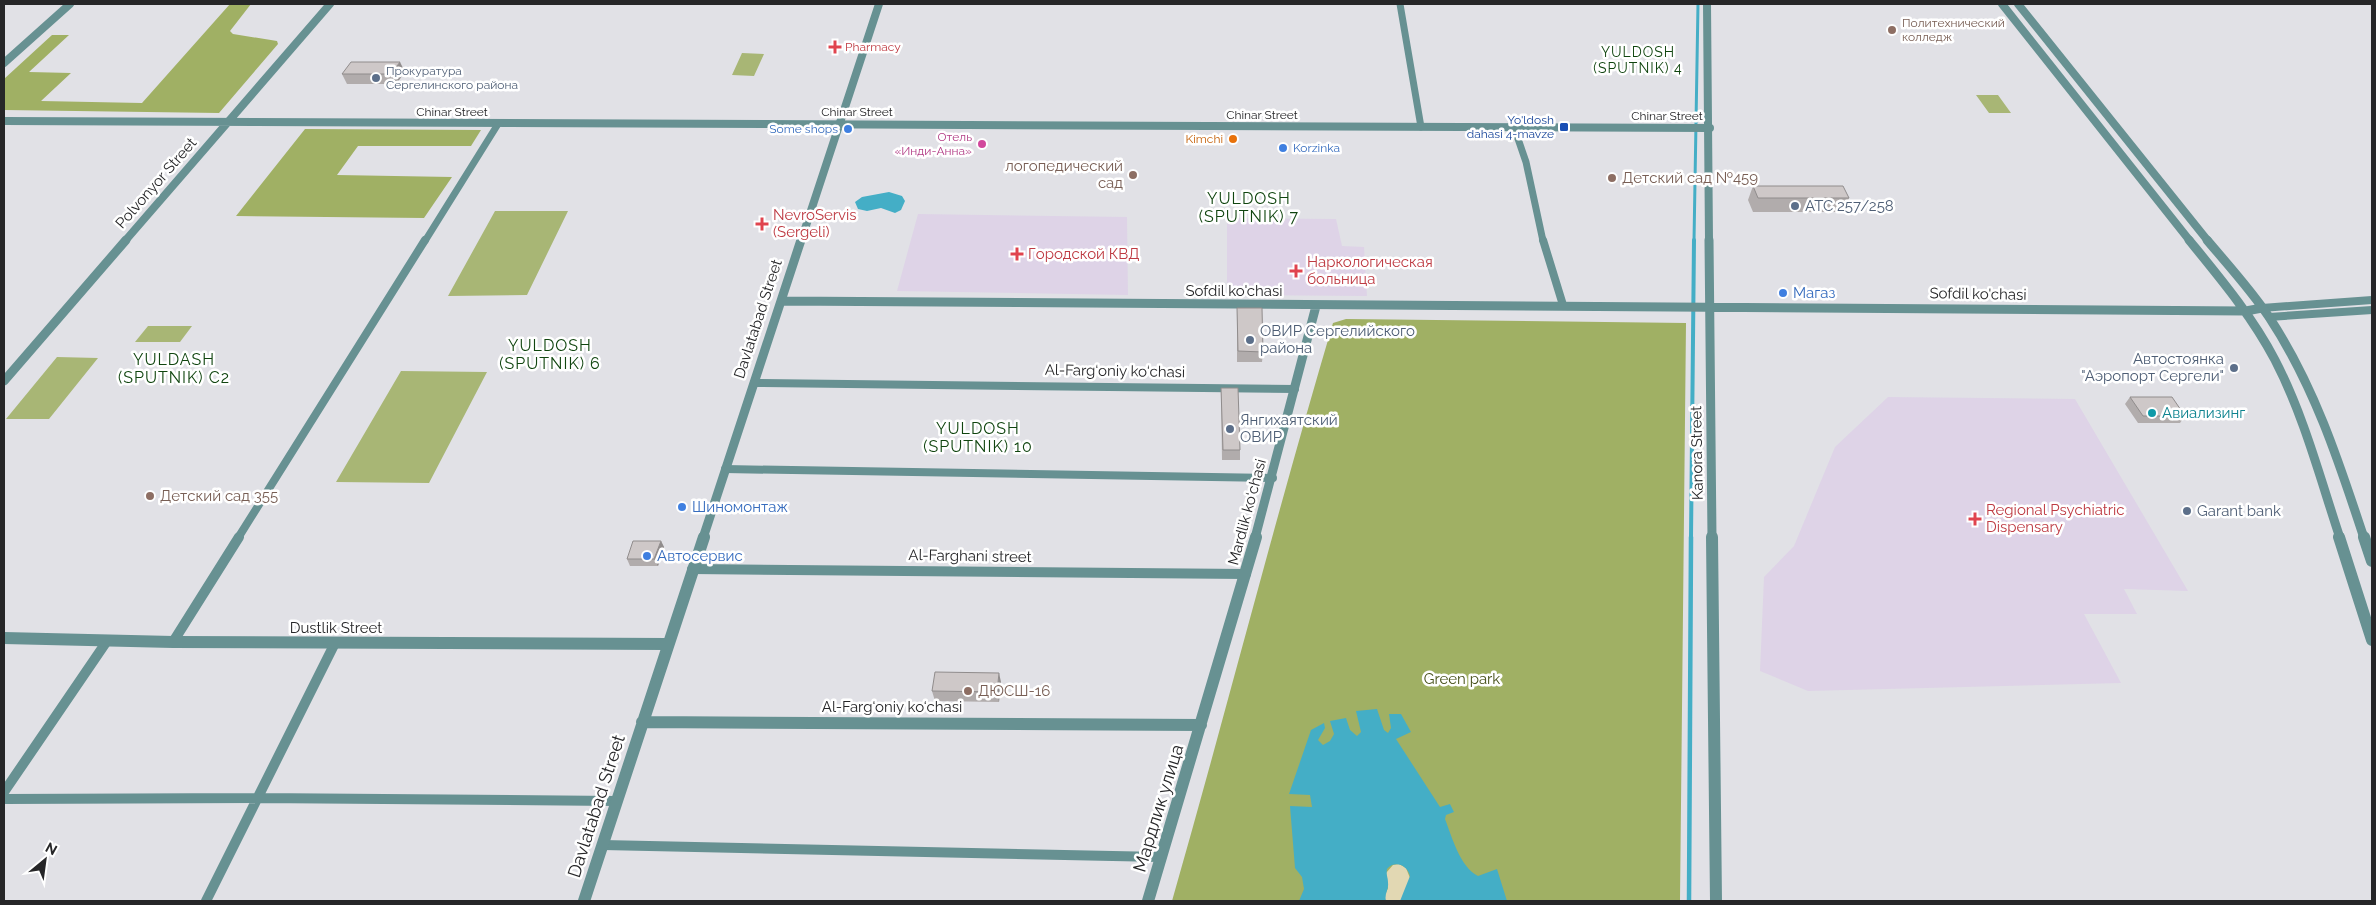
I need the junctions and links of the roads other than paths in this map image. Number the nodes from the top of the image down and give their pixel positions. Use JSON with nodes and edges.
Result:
{"nodes":[{"id":1,"x":70,"y":4,"type":"edge"},
{"id":2,"x":330,"y":4,"type":"edge"},
{"id":3,"x":879,"y":4,"type":"edge"},
{"id":4,"x":1400,"y":4,"type":"edge"},
{"id":5,"x":1707,"y":4,"type":"edge"},
{"id":6,"x":2002,"y":4,"type":"edge"},
{"id":7,"x":2018,"y":4,"type":"edge"},
{"id":8,"x":2048,"y":61,"type":"junction"},
{"id":9,"x":2064,"y":61,"type":"junction"},
{"id":10,"x":4,"y":63,"type":"edge"},
{"id":11,"x":4,"y":121,"type":"edge"},
{"id":12,"x":226,"y":123,"type":"junction"},
{"id":13,"x":840,"y":123,"type":"junction"},
{"id":14,"x":498,"y":124,"type":"junction"},
{"id":15,"x":1422,"y":127,"type":"junction"},
{"id":16,"x":1514,"y":127,"type":"junction"},
{"id":17,"x":1701,"y":128,"type":"junction"},
{"id":18,"x":2372,"y":300,"type":"edge"},
{"id":19,"x":781,"y":301,"type":"junction"},
{"id":20,"x":1563,"y":305,"type":"junction"},
{"id":21,"x":1316,"y":306,"type":"junction"},
{"id":22,"x":1710,"y":306,"type":"junction"},
{"id":23,"x":2262,"y":308,"type":"junction"},
{"id":24,"x":2372,"y":310,"type":"edge"},
{"id":25,"x":2246,"y":311,"type":"junction"},
{"id":26,"x":2269,"y":317,"type":"junction"},
{"id":27,"x":4,"y":381,"type":"edge"},
{"id":28,"x":754,"y":383,"type":"junction"},
{"id":29,"x":1295,"y":389,"type":"junction"},
{"id":30,"x":726,"y":469,"type":"junction"},
{"id":31,"x":1273,"y":478,"type":"junction"},
{"id":32,"x":2372,"y":561,"type":"edge"},
{"id":33,"x":692,"y":569,"type":"junction"},
{"id":34,"x":1246,"y":574,"type":"junction"},
{"id":35,"x":4,"y":638,"type":"edge"},
{"id":36,"x":2372,"y":640,"type":"edge"},
{"id":37,"x":107,"y":641,"type":"junction"},
{"id":38,"x":173,"y":642,"type":"junction"},
{"id":39,"x":334,"y":643,"type":"junction"},
{"id":40,"x":668,"y":644,"type":"junction"},
{"id":41,"x":642,"y":722,"type":"junction"},
{"id":42,"x":1201,"y":725,"type":"junction"},
{"id":43,"x":4,"y":792,"type":"edge"},
{"id":44,"x":258,"y":798,"type":"junction"},
{"id":45,"x":4,"y":799,"type":"edge"},
{"id":46,"x":616,"y":800,"type":"junction"},
{"id":47,"x":602,"y":845,"type":"junction"},
{"id":48,"x":1161,"y":857,"type":"junction"},
{"id":49,"x":206,"y":901,"type":"edge"},
{"id":50,"x":584,"y":901,"type":"edge"},
{"id":51,"x":1148,"y":901,"type":"edge"},
{"id":52,"x":1716,"y":901,"type":"edge"}],
"edges":[{"from":1,"to":10,"type":"street"},
{"from":2,"to":12,"type":"street","name":"Polvonyor Street"},
{"from":3,"to":13,"type":"street","name":"Davlatabad Street"},
{"from":4,"to":15,"type":"street"},
{"from":5,"to":17,"type":"street","name":"Kanora Street"},
{"from":6,"to":8,"type":"street"},
{"from":7,"to":9,"type":"street"},
{"from":8,"to":9,"type":"street"},
{"from":8,"to":25,"type":"street"},
{"from":9,"to":23,"type":"street"},
{"from":11,"to":12,"type":"street","name":"Chinar Street"},
{"from":12,"to":14,"type":"street","name":"Chinar Street"},
{"from":12,"to":27,"type":"street","name":"Polvonyor Street"},
{"from":13,"to":14,"type":"street","name":"Chinar Street"},
{"from":13,"to":15,"type":"street","name":"Chinar Street"},
{"from":13,"to":19,"type":"street","name":"Davlatabad Street"},
{"from":14,"to":38,"type":"street"},
{"from":15,"to":16,"type":"street","name":"Chinar Street"},
{"from":16,"to":17,"type":"street","name":"Chinar Street"},
{"from":16,"to":20,"type":"street"},
{"from":17,"to":22,"type":"street","name":"Kanora Street"},
{"from":18,"to":23,"type":"street","name":"Sofdil ko'chasi"},
{"from":19,"to":21,"type":"street","name":"Sofdil ko'chasi"},
{"from":19,"to":28,"type":"street","name":"Davlatabad Street"},
{"from":20,"to":21,"type":"street","name":"Sofdil ko'chasi"},
{"from":20,"to":22,"type":"street","name":"Sofdil ko'chasi"},
{"from":21,"to":29,"type":"street","name":"Mardlik ko‘chasi"},
{"from":22,"to":25,"type":"street","name":"Sofdil ko'chasi"},
{"from":22,"to":52,"type":"street","name":"Kanora Street"},
{"from":23,"to":25,"type":"street","name":"Sofdil ko'chasi"},
{"from":23,"to":26,"type":"street"},
{"from":24,"to":26,"type":"street","name":"Sofdil ko'chasi"},
{"from":25,"to":26,"type":"street","name":"Sofdil ko'chasi"},
{"from":25,"to":36,"type":"street"},
{"from":26,"to":32,"type":"street"},
{"from":28,"to":29,"type":"street","name":"Al-Farg‘oniy ko‘chasi"},
{"from":28,"to":30,"type":"street","name":"Davlatabad Street"},
{"from":29,"to":31,"type":"street","name":"Mardlik ko‘chasi"},
{"from":30,"to":31,"type":"street"},
{"from":30,"to":33,"type":"street","name":"Davlatabad Street"},
{"from":31,"to":34,"type":"street","name":"Mardlik ko‘chasi"},
{"from":33,"to":34,"type":"street","name":"Al-Farghani street"},
{"from":33,"to":40,"type":"street","name":"Davlatabad Street"},
{"from":34,"to":42,"type":"street","name":"Mardlik ko‘chasi"},
{"from":35,"to":37,"type":"street","name":"Dustlik Street"},
{"from":37,"to":38,"type":"street","name":"Dustlik Street"},
{"from":37,"to":43,"type":"street"},
{"from":38,"to":39,"type":"street","name":"Dustlik Street"},
{"from":39,"to":40,"type":"street","name":"Dustlik Street"},
{"from":39,"to":44,"type":"street"},
{"from":40,"to":41,"type":"street","name":"Davlatabad Street"},
{"from":41,"to":42,"type":"street","name":"Al-Farg‘oniy ko‘chasi"},
{"from":41,"to":46,"type":"street","name":"Davlatabad Street"},
{"from":42,"to":48,"type":"street","name":"Мардлик улица"},
{"from":44,"to":45,"type":"street"},
{"from":44,"to":46,"type":"street"},
{"from":44,"to":49,"type":"street"},
{"from":46,"to":47,"type":"street","name":"Davlatabad Street"},
{"from":47,"to":48,"type":"street"},
{"from":47,"to":50,"type":"street","name":"Davlatabad Street"},
{"from":48,"to":51,"type":"street","name":"Мардлик улица"}]}
